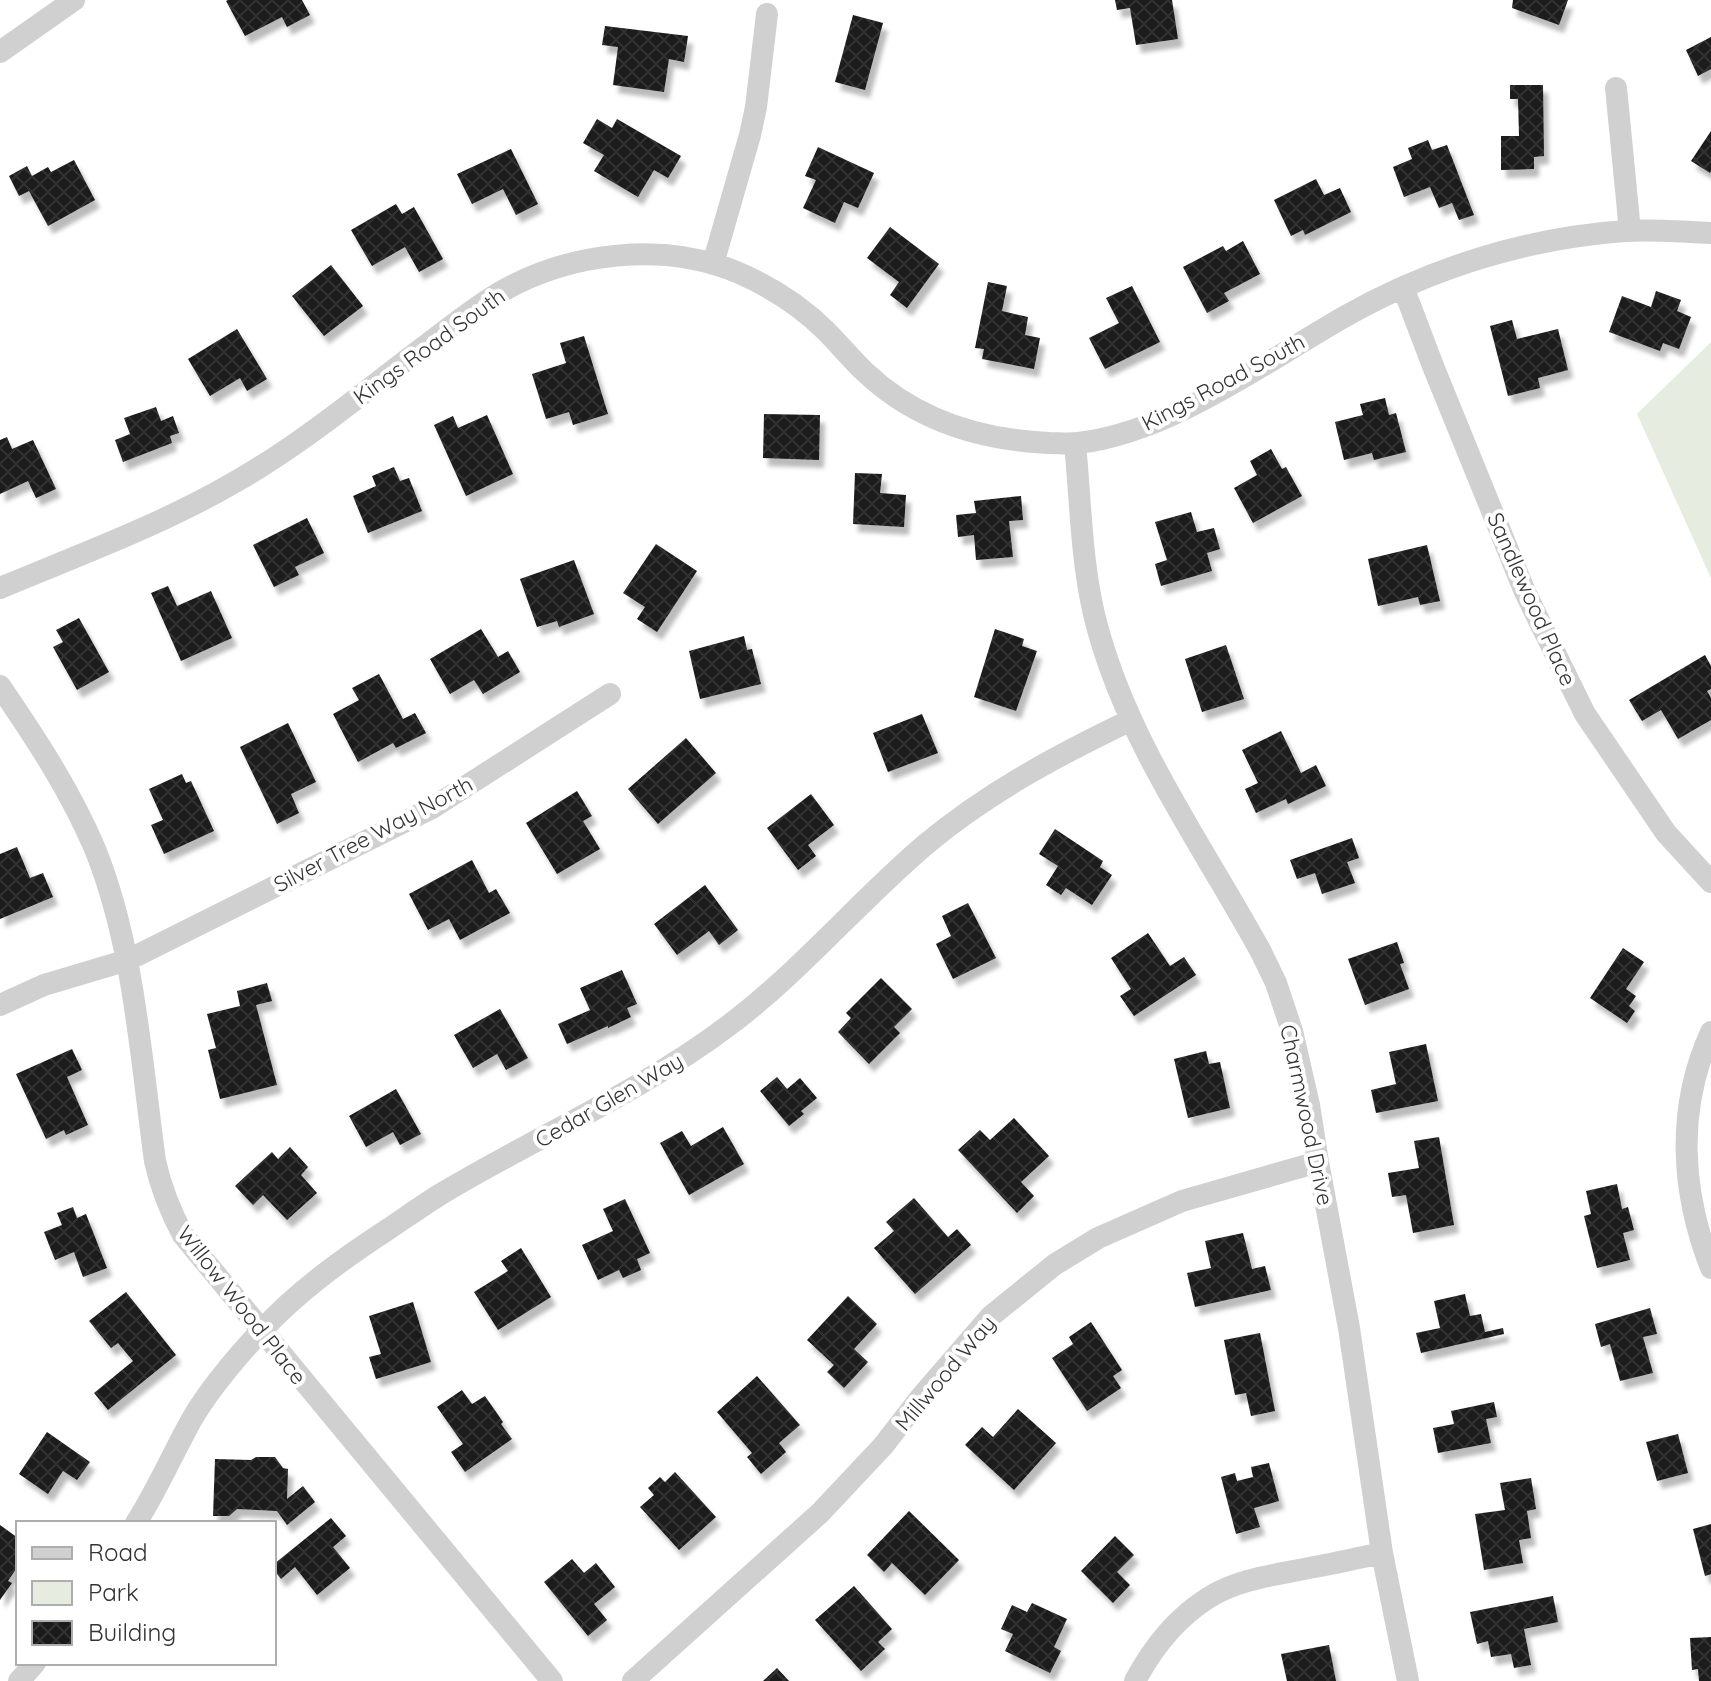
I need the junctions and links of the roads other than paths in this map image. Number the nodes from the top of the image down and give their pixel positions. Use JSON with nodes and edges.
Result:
{"nodes":[{"id":1,"x":74,"y":0,"type":"edge"},
{"id":2,"x":767,"y":14,"type":"dead end"},
{"id":3,"x":0,"y":52,"type":"edge"},
{"id":4,"x":1616,"y":88,"type":"dead end"},
{"id":5,"x":1630,"y":231,"type":"junction"},
{"id":6,"x":1711,"y":233,"type":"edge"},
{"id":7,"x":713,"y":264,"type":"junction"},
{"id":8,"x":1403,"y":287,"type":"junction"},
{"id":9,"x":1075,"y":444,"type":"junction"},
{"id":10,"x":0,"y":588,"type":"edge"},
{"id":11,"x":0,"y":686,"type":"edge"},
{"id":12,"x":610,"y":694,"type":"dead end"},
{"id":13,"x":1131,"y":720,"type":"junction"},
{"id":14,"x":1711,"y":882,"type":"edge"},
{"id":15,"x":128,"y":960,"type":"junction"},
{"id":16,"x":0,"y":1005,"type":"edge"},
{"id":17,"x":1711,"y":1032,"type":"edge"},
{"id":18,"x":1318,"y":1162,"type":"junction"},
{"id":19,"x":1711,"y":1268,"type":"edge"},
{"id":20,"x":261,"y":1331,"type":"junction"},
{"id":21,"x":137,"y":1521,"type":"edge"},
{"id":22,"x":1382,"y":1553,"type":"junction"},
{"id":23,"x":33,"y":1665,"type":"edge"},
{"id":24,"x":19,"y":1681,"type":"edge"},
{"id":25,"x":552,"y":1681,"type":"edge"},
{"id":26,"x":633,"y":1681,"type":"edge"},
{"id":27,"x":1135,"y":1681,"type":"edge"},
{"id":28,"x":1408,"y":1681,"type":"edge"}],
"edges":[{"from":1,"to":3,"type":"street"},
{"from":2,"to":7,"type":"street"},
{"from":4,"to":5,"type":"street"},
{"from":5,"to":6,"type":"street","name":"Kings Road South"},
{"from":5,"to":8,"type":"street","name":"Kings Road South"},
{"from":7,"to":9,"type":"street","name":"Kings Road South"},
{"from":7,"to":10,"type":"street","name":"Kings Road South"},
{"from":8,"to":9,"type":"street","name":"Kings Road South"},
{"from":8,"to":14,"type":"street","name":"Sandlewood Place"},
{"from":9,"to":13,"type":"street","name":"Charmwood Drive"},
{"from":11,"to":15,"type":"street","name":"Willow Wood Place"},
{"from":12,"to":15,"type":"street","name":"Silver Tree Way North"},
{"from":13,"to":18,"type":"street","name":"Charmwood Drive"},
{"from":13,"to":20,"type":"street","name":"Cedar Glen Way"},
{"from":15,"to":16,"type":"street","name":"Silver Tree Way North"},
{"from":15,"to":20,"type":"street","name":"Willow Wood Place"},
{"from":17,"to":19,"type":"street"},
{"from":18,"to":22,"type":"street","name":"Charmwood Drive"},
{"from":18,"to":26,"type":"street","name":"Millwood Way"},
{"from":20,"to":21,"type":"street","name":"Cedar Glen Way"},
{"from":20,"to":25,"type":"street","name":"Willow Wood Place"},
{"from":22,"to":27,"type":"street"},
{"from":22,"to":28,"type":"street","name":"Charmwood Drive"},
{"from":23,"to":24,"type":"street"}]}
